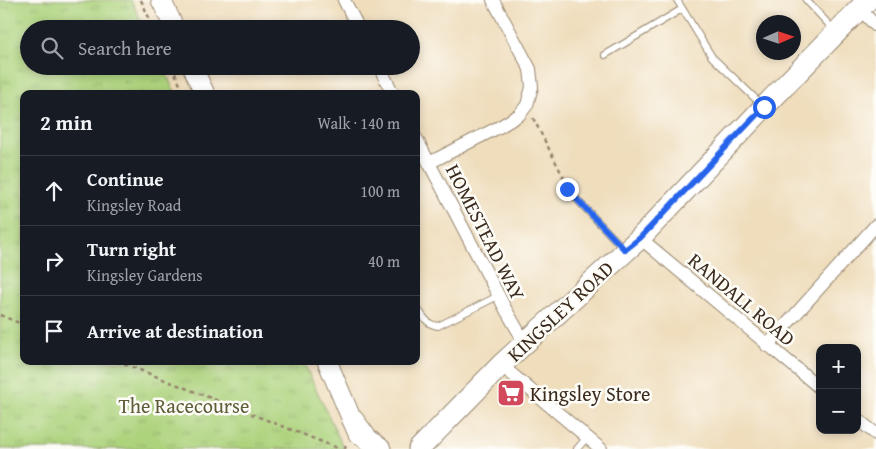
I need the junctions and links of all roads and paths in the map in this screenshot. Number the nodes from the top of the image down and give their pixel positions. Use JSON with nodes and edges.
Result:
{"nodes":[{"id":1,"x":141,"y":0,"type":"edge"},
{"id":2,"x":161,"y":0,"type":"edge"},
{"id":3,"x":344,"y":0,"type":"edge"},
{"id":4,"x":677,"y":0,"type":"edge"},
{"id":5,"x":806,"y":0,"type":"edge"},
{"id":6,"x":491,"y":2,"type":"edge"},
{"id":7,"x":864,"y":4,"type":"edge"},
{"id":8,"x":682,"y":9,"type":"junction"},
{"id":9,"x":150,"y":20,"type":"edge"},
{"id":10,"x":170,"y":20,"type":"edge"},
{"id":11,"x":354,"y":20,"type":"edge"},
{"id":12,"x":876,"y":26,"type":"edge"},
{"id":13,"x":837,"y":33,"type":"junction"},
{"id":14,"x":605,"y":55,"type":"dead end"},
{"id":15,"x":176,"y":75,"type":"edge"},
{"id":16,"x":196,"y":75,"type":"edge"},
{"id":17,"x":383,"y":75,"type":"edge"},
{"id":18,"x":182,"y":90,"type":"edge"},
{"id":19,"x":203,"y":90,"type":"edge"},
{"id":20,"x":391,"y":90,"type":"edge"},
{"id":21,"x":527,"y":105,"type":"junction"},
{"id":22,"x":764,"y":107,"type":"junction"},
{"id":23,"x":420,"y":145,"type":"edge"},
{"id":24,"x":430,"y":163,"type":"junction"},
{"id":25,"x":567,"y":189,"type":"joint"},
{"id":26,"x":876,"y":225,"type":"edge"},
{"id":27,"x":633,"y":244,"type":"junction"},
{"id":28,"x":498,"y":296,"type":"junction"},
{"id":29,"x":420,"y":312,"type":"edge"},
{"id":30,"x":0,"y":315,"type":"edge"},
{"id":31,"x":20,"y":322,"type":"edge"},
{"id":32,"x":525,"y":342,"type":"junction"},
{"id":33,"x":767,"y":346,"type":"junction"},
{"id":34,"x":127,"y":365,"type":"edge"},
{"id":35,"x":329,"y":365,"type":"edge"},
{"id":36,"x":501,"y":365,"type":"junction"},
{"id":37,"x":816,"y":385,"type":"edge"},
{"id":38,"x":861,"y":422,"type":"edge"},
{"id":39,"x":876,"y":434,"type":"edge"},
{"id":40,"x":587,"y":437,"type":"junction"},
{"id":41,"x":359,"y":438,"type":"edge"},
{"id":42,"x":340,"y":449,"type":"edge"},
{"id":43,"x":380,"y":449,"type":"edge"},
{"id":44,"x":418,"y":449,"type":"edge"},
{"id":45,"x":577,"y":449,"type":"edge"},
{"id":46,"x":602,"y":449,"type":"edge"}],
"edges":[{"from":1,"to":9,"type":"path"},
{"from":2,"to":10,"type":"street"},
{"from":3,"to":11,"type":"street"},
{"from":4,"to":8,"type":"lane"},
{"from":5,"to":13,"type":"lane"},
{"from":6,"to":21,"type":"street"},
{"from":7,"to":12,"type":"street"},
{"from":7,"to":13,"type":"main road","name":"KINGSLEY ROAD"},
{"from":8,"to":14,"type":"lane"},
{"from":8,"to":22,"type":"lane"},
{"from":13,"to":22,"type":"main road","name":"KINGSLEY ROAD"},
{"from":15,"to":18,"type":"path"},
{"from":16,"to":19,"type":"street"},
{"from":17,"to":20,"type":"street"},
{"from":21,"to":24,"type":"street","name":"HOMESTEAD WAY"},
{"from":21,"to":25,"type":"path"},
{"from":22,"to":27,"type":"main road","name":"KINGSLEY ROAD"},
{"from":23,"to":24,"type":"street","name":"HOMESTEAD WAY"},
{"from":24,"to":28,"type":"street","name":"HOMESTEAD WAY"},
{"from":25,"to":27,"type":"lane"},
{"from":26,"to":33,"type":"street"},
{"from":27,"to":32,"type":"main road","name":"KINGSLEY ROAD"},
{"from":27,"to":33,"type":"street","name":"RANDALL ROAD"},
{"from":28,"to":29,"type":"lane"},
{"from":28,"to":32,"type":"street","name":"HOMESTEAD WAY"},
{"from":30,"to":31,"type":"path"},
{"from":32,"to":36,"type":"main road","name":"KINGSLEY ROAD"},
{"from":33,"to":37,"type":"street","name":"RANDALL ROAD"},
{"from":34,"to":42,"type":"path"},
{"from":35,"to":41,"type":"street"},
{"from":36,"to":40,"type":"street"},
{"from":36,"to":44,"type":"main road","name":"KINGSLEY ROAD"},
{"from":38,"to":39,"type":"street"},
{"from":40,"to":45,"type":"lane"},
{"from":40,"to":46,"type":"street"},
{"from":41,"to":43,"type":"main road"}]}
